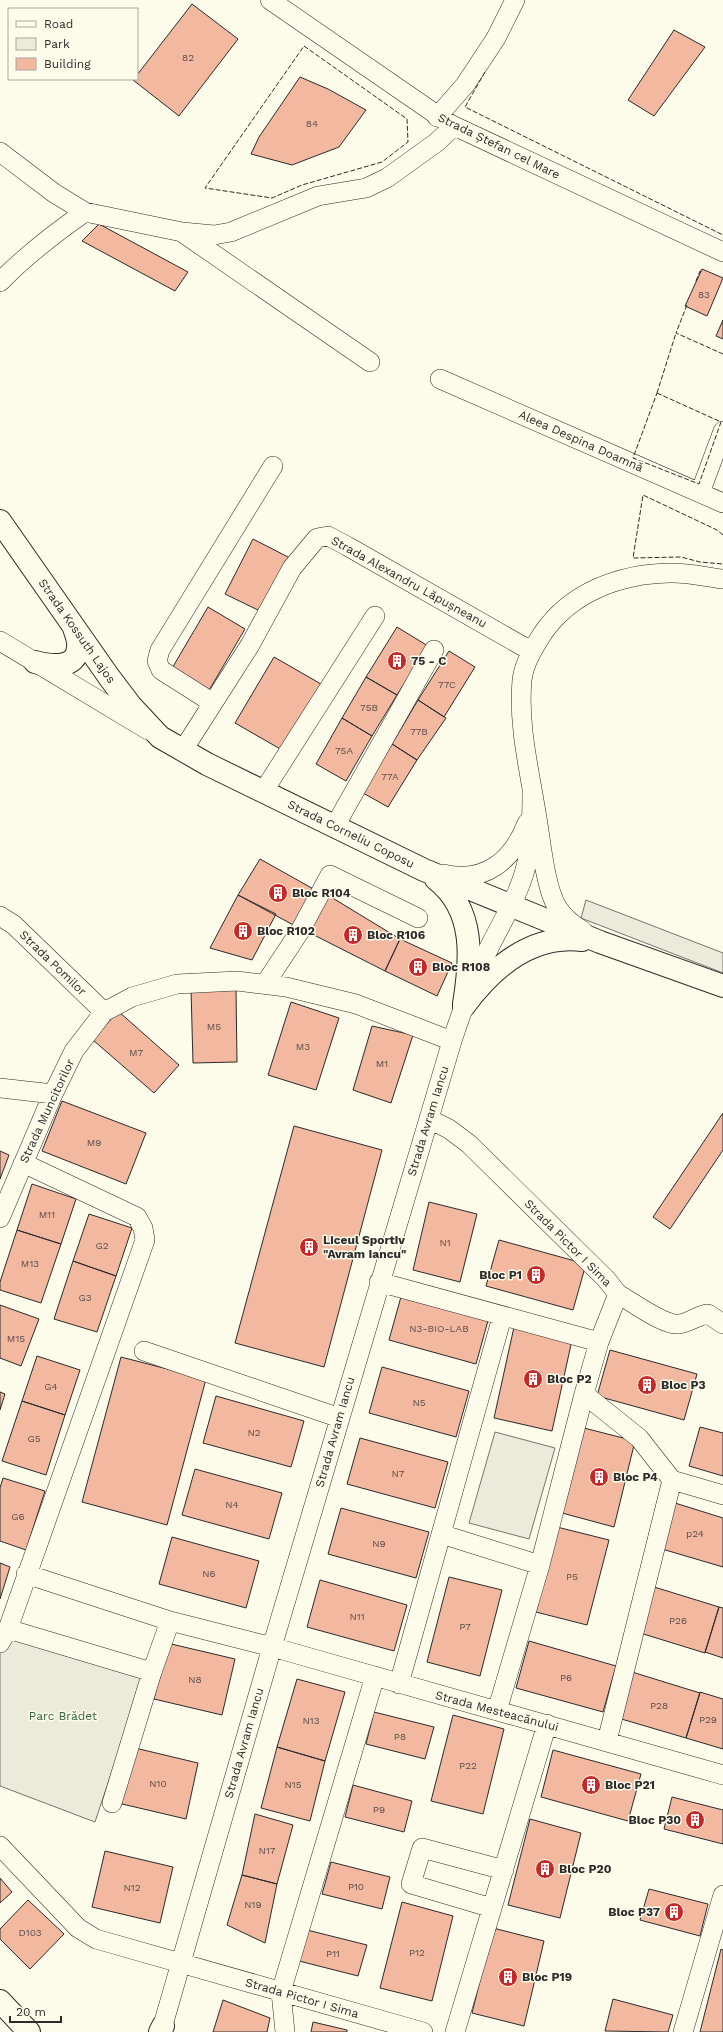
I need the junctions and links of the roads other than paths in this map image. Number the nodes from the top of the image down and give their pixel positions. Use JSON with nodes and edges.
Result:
{"nodes":[{"id":1,"x":270,"y":0,"type":"edge"},
{"id":2,"x":516,"y":0,"type":"edge"},
{"id":3,"x":438,"y":117,"type":"junction"},
{"id":4,"x":454,"y":126,"type":"junction"},
{"id":5,"x":0,"y":152,"type":"edge"},
{"id":6,"x":85,"y":212,"type":"junction"},
{"id":7,"x":182,"y":232,"type":"junction"},
{"id":8,"x":723,"y":252,"type":"edge"},
{"id":9,"x":0,"y":282,"type":"edge"},
{"id":10,"x":370,"y":362,"type":"dead end"},
{"id":11,"x":440,"y":379,"type":"dead end"},
{"id":12,"x":723,"y":431,"type":"edge"},
{"id":13,"x":273,"y":466,"type":"dead end"},
{"id":14,"x":700,"y":493,"type":"junction"},
{"id":15,"x":723,"y":503,"type":"edge"},
{"id":16,"x":0,"y":521,"type":"edge"},
{"id":17,"x":723,"y":579,"type":"edge"},
{"id":18,"x":376,"y":616,"type":"dead end"},
{"id":19,"x":74,"y":628,"type":"junction"},
{"id":20,"x":0,"y":641,"type":"edge"},
{"id":21,"x":434,"y":650,"type":"dead end"},
{"id":22,"x":531,"y":651,"type":"junction"},
{"id":23,"x":34,"y":662,"type":"junction"},
{"id":24,"x":213,"y":702,"type":"junction"},
{"id":25,"x":160,"y":737,"type":"junction"},
{"id":26,"x":183,"y":750,"type":"junction"},
{"id":27,"x":532,"y":790,"type":"junction"},
{"id":28,"x":263,"y":792,"type":"junction"},
{"id":29,"x":335,"y":826,"type":"junction"},
{"id":30,"x":424,"y":870,"type":"junction"},
{"id":31,"x":511,"y":907,"type":"junction"},
{"id":32,"x":0,"y":916,"type":"edge"},
{"id":33,"x":418,"y":918,"type":"dead end"},
{"id":34,"x":600,"y":942,"type":"junction"},
{"id":35,"x":265,"y":984,"type":"junction"},
{"id":36,"x":723,"y":986,"type":"edge"},
{"id":37,"x":464,"y":1006,"type":"junction"},
{"id":38,"x":104,"y":1012,"type":"junction"},
{"id":39,"x":452,"y":1041,"type":"junction"},
{"id":40,"x":0,"y":1088,"type":"edge"},
{"id":41,"x":53,"y":1094,"type":"junction"},
{"id":42,"x":428,"y":1119,"type":"junction"},
{"id":43,"x":23,"y":1163,"type":"junction"},
{"id":44,"x":0,"y":1218,"type":"edge"},
{"id":45,"x":379,"y":1282,"type":"junction"},
{"id":46,"x":618,"y":1294,"type":"junction"},
{"id":47,"x":502,"y":1317,"type":"junction"},
{"id":48,"x":723,"y":1324,"type":"edge"},
{"id":49,"x":599,"y":1342,"type":"junction"},
{"id":50,"x":144,"y":1350,"type":"dead end"},
{"id":51,"x":584,"y":1394,"type":"junction"},
{"id":52,"x":340,"y":1418,"type":"junction"},
{"id":53,"x":672,"y":1480,"type":"junction"},
{"id":54,"x":723,"y":1495,"type":"edge"},
{"id":55,"x":441,"y":1534,"type":"junction"},
{"id":56,"x":540,"y":1565,"type":"junction"},
{"id":57,"x":26,"y":1574,"type":"junction"},
{"id":58,"x":170,"y":1621,"type":"junction"},
{"id":59,"x":4,"y":1636,"type":"edge"},
{"id":60,"x":272,"y":1646,"type":"junction"},
{"id":61,"x":152,"y":1672,"type":"junction"},
{"id":62,"x":375,"y":1676,"type":"junction"},
{"id":63,"x":399,"y":1684,"type":"junction"},
{"id":64,"x":497,"y":1711,"type":"junction"},
{"id":65,"x":547,"y":1724,"type":"junction"},
{"id":66,"x":606,"y":1741,"type":"junction"},
{"id":67,"x":723,"y":1775,"type":"edge"},
{"id":68,"x":112,"y":1803,"type":"dead end"},
{"id":69,"x":0,"y":1846,"type":"edge"},
{"id":70,"x":504,"y":1870,"type":"junction"},
{"id":71,"x":723,"y":1895,"type":"edge"},
{"id":72,"x":492,"y":1908,"type":"junction"},
{"id":73,"x":716,"y":1941,"type":"edge"},
{"id":74,"x":180,"y":1964,"type":"junction"},
{"id":75,"x":281,"y":1992,"type":"junction"},
{"id":76,"x":0,"y":2001,"type":"edge"},
{"id":77,"x":161,"y":2031,"type":"edge"},
{"id":78,"x":29,"y":2032,"type":"edge"},
{"id":79,"x":285,"y":2032,"type":"edge"},
{"id":80,"x":423,"y":2032,"type":"edge"},
{"id":81,"x":455,"y":2032,"type":"edge"},
{"id":82,"x":683,"y":2032,"type":"edge"}],
"edges":[{"from":1,"to":3,"type":"street","name":"Strada Ștefan cel Mare"},
{"from":2,"to":3,"type":"street"},
{"from":3,"to":4,"type":"street","name":"Strada Ștefan cel Mare"},
{"from":4,"to":7,"type":"street"},
{"from":4,"to":8,"type":"street","name":"Strada Ștefan cel Mare"},
{"from":5,"to":6,"type":"street"},
{"from":6,"to":7,"type":"street"},
{"from":6,"to":9,"type":"street"},
{"from":7,"to":10,"type":"street"},
{"from":11,"to":14,"type":"street","name":"Aleea Despina Doamnă"},
{"from":12,"to":14,"type":"street"},
{"from":13,"to":24,"type":"street"},
{"from":14,"to":15,"type":"street","name":"Aleea Despina Doamnă"},
{"from":16,"to":19,"type":"main road","name":"Strada Kossuth Lajos"},
{"from":17,"to":22,"type":"street"},
{"from":18,"to":28,"type":"street"},
{"from":19,"to":23,"type":"main road"},
{"from":19,"to":25,"type":"main road","name":"Strada Kossuth Lajos"},
{"from":20,"to":23,"type":"street","name":"Strada Corneliu Coposu"},
{"from":21,"to":29,"type":"street"},
{"from":22,"to":24,"type":"street","name":"Strada Alexandru Lăpușneanu"},
{"from":22,"to":27,"type":"street"},
{"from":23,"to":25,"type":"street","name":"Strada Corneliu Coposu"},
{"from":24,"to":26,"type":"street","name":"Strada Alexandru Lăpușneanu"},
{"from":25,"to":26,"type":"main road","name":"Strada Corneliu Coposu"},
{"from":26,"to":28,"type":"main road","name":"Strada Corneliu Coposu"},
{"from":27,"to":30,"type":"street"},
{"from":27,"to":31,"type":"street"},
{"from":27,"to":34,"type":"street"},
{"from":28,"to":29,"type":"main road","name":"Strada Corneliu Coposu"},
{"from":29,"to":30,"type":"main road","name":"Strada Corneliu Coposu"},
{"from":30,"to":31,"type":"main road","name":"Strada Corneliu Coposu"},
{"from":30,"to":37,"type":"main road"},
{"from":31,"to":34,"type":"main road","name":"Strada Corneliu Coposu"},
{"from":31,"to":37,"type":"street","name":"Strada Avram Iancu"},
{"from":32,"to":38,"type":"street","name":"Strada Pomilor"},
{"from":33,"to":35,"type":"street"},
{"from":34,"to":36,"type":"main road","name":"Strada Corneliu Coposu"},
{"from":34,"to":37,"type":"main road"},
{"from":35,"to":38,"type":"street","name":"Strada Muncitorilor"},
{"from":35,"to":39,"type":"street","name":"Strada Muncitorilor"},
{"from":37,"to":39,"type":"street","name":"Strada Avram Iancu"},
{"from":38,"to":41,"type":"street","name":"Strada Muncitorilor"},
{"from":39,"to":42,"type":"street","name":"Strada Avram Iancu"},
{"from":40,"to":41,"type":"street"},
{"from":41,"to":43,"type":"street","name":"Strada Muncitorilor"},
{"from":42,"to":45,"type":"street","name":"Strada Avram Iancu"},
{"from":42,"to":46,"type":"street","name":"Strada Pictor I Sima"},
{"from":43,"to":44,"type":"street","name":"Strada Muncitorilor"},
{"from":43,"to":57,"type":"street"},
{"from":45,"to":47,"type":"street"},
{"from":45,"to":52,"type":"street","name":"Strada Avram Iancu"},
{"from":46,"to":48,"type":"street"},
{"from":46,"to":49,"type":"street","name":"Strada Pictor I Sima"},
{"from":47,"to":49,"type":"street"},
{"from":47,"to":55,"type":"street"},
{"from":49,"to":51,"type":"street","name":"Strada Pictor I Sima"},
{"from":50,"to":52,"type":"street"},
{"from":51,"to":53,"type":"street"},
{"from":51,"to":56,"type":"street","name":"Strada Pictor I Sima"},
{"from":52,"to":60,"type":"street","name":"Strada Avram Iancu"},
{"from":53,"to":54,"type":"street"},
{"from":53,"to":66,"type":"street"},
{"from":55,"to":56,"type":"street"},
{"from":55,"to":63,"type":"street"},
{"from":56,"to":64,"type":"street","name":"Strada Pictor I Sima"},
{"from":57,"to":58,"type":"street","name":"Strada Mesteacănului"},
{"from":57,"to":59,"type":"street"},
{"from":58,"to":60,"type":"street","name":"Strada Mesteacănului"},
{"from":58,"to":61,"type":"street"},
{"from":59,"to":61,"type":"street"},
{"from":60,"to":62,"type":"street","name":"Strada Mesteacănului"},
{"from":60,"to":74,"type":"street","name":"Strada Avram Iancu"},
{"from":61,"to":68,"type":"street"},
{"from":62,"to":63,"type":"street","name":"Strada Mesteacănului"},
{"from":62,"to":75,"type":"street"},
{"from":63,"to":64,"type":"street","name":"Strada Mesteacănului"},
{"from":64,"to":65,"type":"street","name":"Strada Mesteacănului"},
{"from":65,"to":66,"type":"street","name":"Strada Mesteacănului"},
{"from":65,"to":70,"type":"street"},
{"from":66,"to":67,"type":"street","name":"Strada Mesteacănului"},
{"from":69,"to":74,"type":"street"},
{"from":70,"to":72,"type":"street"},
{"from":70,"to":72,"type":"street"},
{"from":71,"to":73,"type":"street"},
{"from":72,"to":81,"type":"street"},
{"from":73,"to":82,"type":"street"},
{"from":74,"to":75,"type":"street","name":"Strada Pictor I Sima"},
{"from":74,"to":77,"type":"street","name":"Strada Avram Iancu"},
{"from":75,"to":79,"type":"street"},
{"from":75,"to":80,"type":"street","name":"Strada Pictor I Sima"},
{"from":76,"to":78,"type":"main road"}]}
